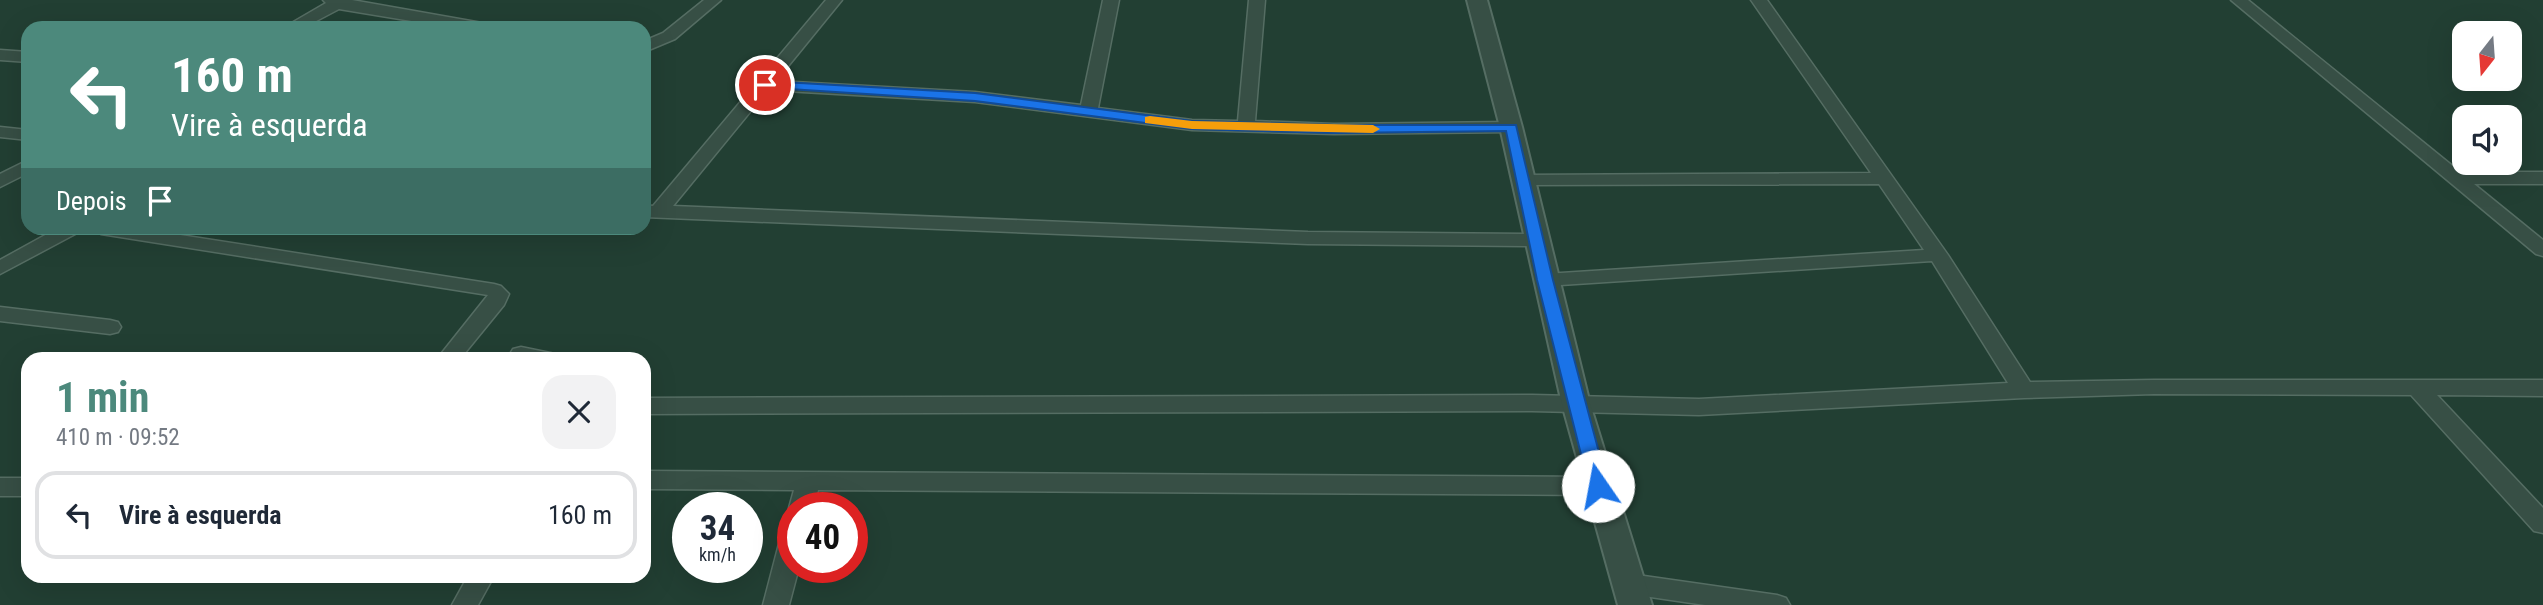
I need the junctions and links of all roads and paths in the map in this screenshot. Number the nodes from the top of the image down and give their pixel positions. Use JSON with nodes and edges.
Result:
{"nodes":[{"id":1,"x":713,"y":0,"type":"edge"},
{"id":2,"x":834,"y":0,"type":"edge"},
{"id":3,"x":1111,"y":0,"type":"edge"},
{"id":4,"x":1257,"y":0,"type":"edge"},
{"id":5,"x":1477,"y":0,"type":"edge"},
{"id":6,"x":1759,"y":0,"type":"edge"},
{"id":7,"x":2239,"y":0,"type":"edge"},
{"id":8,"x":338,"y":1,"type":"edge"},
{"id":9,"x":302,"y":21,"type":"edge"},
{"id":10,"x":415,"y":21,"type":"edge"},
{"id":11,"x":651,"y":44,"type":"edge"},
{"id":12,"x":0,"y":55,"type":"edge"},
{"id":13,"x":21,"y":56,"type":"edge"},
{"id":14,"x":765,"y":85,"type":"junction"},
{"id":15,"x":1088,"y":112,"type":"junction"},
{"id":16,"x":1246,"y":127,"type":"junction"},
{"id":17,"x":1511,"y":127,"type":"junction"},
{"id":18,"x":0,"y":132,"type":"edge"},
{"id":19,"x":21,"y":134,"type":"edge"},
{"id":20,"x":21,"y":170,"type":"edge"},
{"id":21,"x":1883,"y":178,"type":"junction"},
{"id":22,"x":2456,"y":178,"type":"junction"},
{"id":23,"x":2543,"y":178,"type":"edge"},
{"id":24,"x":0,"y":181,"type":"edge"},
{"id":25,"x":1523,"y":181,"type":"junction"},
{"id":26,"x":651,"y":211,"type":"edge"},
{"id":27,"x":59,"y":235,"type":"edge"},
{"id":28,"x":145,"y":235,"type":"edge"},
{"id":29,"x":1536,"y":240,"type":"junction"},
{"id":30,"x":2543,"y":250,"type":"edge"},
{"id":31,"x":1938,"y":255,"type":"junction"},
{"id":32,"x":0,"y":268,"type":"edge"},
{"id":33,"x":1545,"y":280,"type":"junction"},
{"id":34,"x":0,"y":314,"type":"edge"},
{"id":35,"x":110,"y":327,"type":"dead end"},
{"id":36,"x":454,"y":352,"type":"edge"},
{"id":37,"x":2416,"y":387,"type":"junction"},
{"id":38,"x":2543,"y":388,"type":"edge"},
{"id":39,"x":2024,"y":390,"type":"junction"},
{"id":40,"x":1576,"y":404,"type":"junction"},
{"id":41,"x":651,"y":406,"type":"edge"},
{"id":42,"x":651,"y":480,"type":"edge"},
{"id":43,"x":809,"y":480,"type":"junction"},
{"id":44,"x":1598,"y":486,"type":"junction"},
{"id":45,"x":0,"y":487,"type":"edge"},
{"id":46,"x":21,"y":487,"type":"edge"},
{"id":47,"x":806,"y":492,"type":"edge"},
{"id":48,"x":2543,"y":524,"type":"edge"},
{"id":49,"x":477,"y":583,"type":"edge"},
{"id":50,"x":782,"y":583,"type":"edge"},
{"id":51,"x":1633,"y":595,"type":"edge"},
{"id":52,"x":465,"y":605,"type":"edge"},
{"id":53,"x":776,"y":605,"type":"edge"},
{"id":54,"x":1777,"y":605,"type":"edge"}],
"edges":[{"from":1,"to":11,"type":"street"},
{"from":2,"to":14,"type":"street"},
{"from":3,"to":15,"type":"street"},
{"from":4,"to":16,"type":"street"},
{"from":5,"to":17,"type":"street"},
{"from":6,"to":21,"type":"street"},
{"from":7,"to":22,"type":"street"},
{"from":8,"to":9,"type":"street"},
{"from":8,"to":10,"type":"street"},
{"from":12,"to":13,"type":"street"},
{"from":14,"to":15,"type":"street"},
{"from":14,"to":26,"type":"street"},
{"from":15,"to":16,"type":"street"},
{"from":16,"to":17,"type":"street"},
{"from":17,"to":25,"type":"street"},
{"from":18,"to":19,"type":"street"},
{"from":20,"to":24,"type":"street"},
{"from":21,"to":25,"type":"street"},
{"from":21,"to":31,"type":"street"},
{"from":22,"to":23,"type":"street"},
{"from":22,"to":30,"type":"street"},
{"from":25,"to":29,"type":"street"},
{"from":26,"to":29,"type":"street"},
{"from":27,"to":32,"type":"street"},
{"from":28,"to":36,"type":"street"},
{"from":29,"to":33,"type":"street"},
{"from":31,"to":33,"type":"street"},
{"from":31,"to":39,"type":"street"},
{"from":33,"to":40,"type":"street"},
{"from":34,"to":35,"type":"street"},
{"from":37,"to":38,"type":"street"},
{"from":37,"to":39,"type":"street"},
{"from":37,"to":48,"type":"street"},
{"from":39,"to":40,"type":"street"},
{"from":40,"to":41,"type":"street"},
{"from":40,"to":44,"type":"street"},
{"from":42,"to":43,"type":"street"},
{"from":43,"to":44,"type":"street"},
{"from":43,"to":47,"type":"street"},
{"from":44,"to":51,"type":"street"},
{"from":45,"to":46,"type":"street"},
{"from":49,"to":52,"type":"street"},
{"from":50,"to":53,"type":"street"},
{"from":51,"to":54,"type":"street"}]}
